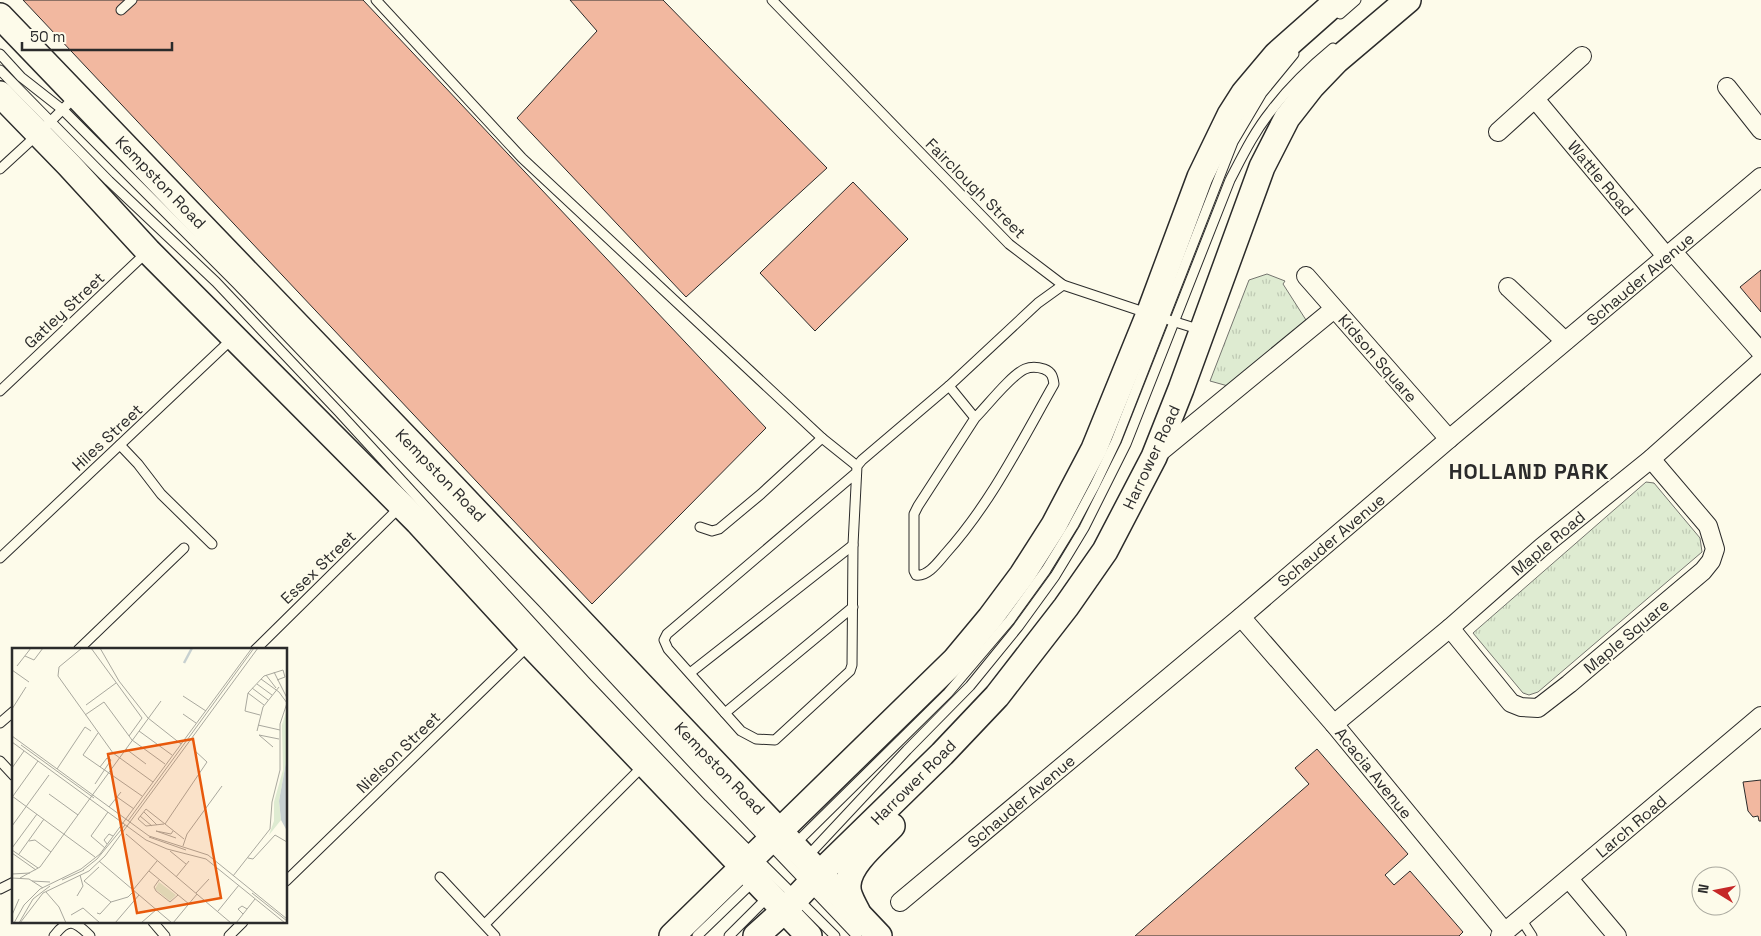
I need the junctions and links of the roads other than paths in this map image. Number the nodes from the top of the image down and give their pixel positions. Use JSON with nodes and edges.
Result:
{"nodes":[{"id":1,"x":132,"y":0,"type":"edge"},
{"id":2,"x":376,"y":0,"type":"edge"},
{"id":3,"x":772,"y":0,"type":"edge"},
{"id":4,"x":1356,"y":0,"type":"edge"},
{"id":5,"x":1408,"y":0,"type":"edge"},
{"id":6,"x":121,"y":10,"type":"dead end"},
{"id":7,"x":1334,"y":11,"type":"edge"},
{"id":8,"x":0,"y":16,"type":"edge"},
{"id":9,"x":1344,"y":39,"type":"dead end"},
{"id":10,"x":1302,"y":45,"type":"dead end"},
{"id":11,"x":0,"y":54,"type":"edge"},
{"id":12,"x":1582,"y":56,"type":"dead end"},
{"id":13,"x":0,"y":70,"type":"edge"},
{"id":14,"x":1727,"y":87,"type":"dead end"},
{"id":15,"x":0,"y":94,"type":"edge"},
{"id":16,"x":1535,"y":99,"type":"junction"},
{"id":17,"x":70,"y":103,"type":"junction"},
{"id":18,"x":44,"y":128,"type":"junction"},
{"id":19,"x":1761,"y":130,"type":"edge"},
{"id":20,"x":1498,"y":132,"type":"dead end"},
{"id":21,"x":0,"y":170,"type":"edge"},
{"id":22,"x":1761,"y":177,"type":"edge"},
{"id":23,"x":148,"y":251,"type":"junction"},
{"id":24,"x":1670,"y":254,"type":"junction"},
{"id":25,"x":1306,"y":276,"type":"dead end"},
{"id":26,"x":1063,"y":285,"type":"junction"},
{"id":27,"x":1508,"y":287,"type":"dead end"},
{"id":28,"x":1334,"y":309,"type":"junction"},
{"id":29,"x":1157,"y":316,"type":"junction"},
{"id":30,"x":1174,"y":322,"type":"junction"},
{"id":31,"x":1202,"y":330,"type":"junction"},
{"id":32,"x":234,"y":338,"type":"junction"},
{"id":33,"x":1565,"y":341,"type":"junction"},
{"id":34,"x":1761,"y":352,"type":"edge"},
{"id":35,"x":1761,"y":361,"type":"edge"},
{"id":36,"x":948,"y":386,"type":"junction"},
{"id":37,"x":0,"y":391,"type":"edge"},
{"id":38,"x":975,"y":418,"type":"junction"},
{"id":39,"x":822,"y":438,"type":"junction"},
{"id":40,"x":1449,"y":439,"type":"junction"},
{"id":41,"x":120,"y":445,"type":"junction"},
{"id":42,"x":1154,"y":457,"type":"junction"},
{"id":43,"x":1651,"y":459,"type":"junction"},
{"id":44,"x":856,"y":470,"type":"junction"},
{"id":45,"x":402,"y":506,"type":"junction"},
{"id":46,"x":700,"y":527,"type":"dead end"},
{"id":47,"x":212,"y":544,"type":"dead end"},
{"id":48,"x":853,"y":545,"type":"junction"},
{"id":49,"x":184,"y":548,"type":"dead end"},
{"id":50,"x":0,"y":558,"type":"edge"},
{"id":51,"x":852,"y":607,"type":"junction"},
{"id":52,"x":1241,"y":617,"type":"junction"},
{"id":53,"x":1450,"y":628,"type":"junction"},
{"id":54,"x":530,"y":644,"type":"junction"},
{"id":55,"x":80,"y":648,"type":"edge"},
{"id":56,"x":256,"y":648,"type":"edge"},
{"id":57,"x":690,"y":673,"type":"junction"},
{"id":58,"x":12,"y":712,"type":"edge"},
{"id":59,"x":724,"y":713,"type":"junction"},
{"id":60,"x":1761,"y":716,"type":"edge"},
{"id":61,"x":0,"y":724,"type":"edge"},
{"id":62,"x":1334,"y":724,"type":"junction"},
{"id":63,"x":942,"y":754,"type":"junction"},
{"id":64,"x":0,"y":761,"type":"edge"},
{"id":65,"x":644,"y":764,"type":"junction"},
{"id":66,"x":12,"y":774,"type":"edge"},
{"id":67,"x":782,"y":870,"type":"junction"},
{"id":68,"x":440,"y":877,"type":"dead end"},
{"id":69,"x":288,"y":879,"type":"edge"},
{"id":70,"x":1569,"y":879,"type":"junction"},
{"id":71,"x":12,"y":883,"type":"edge"},
{"id":72,"x":0,"y":889,"type":"edge"},
{"id":73,"x":900,"y":902,"type":"dead end"},
{"id":74,"x":1521,"y":919,"type":"junction"},
{"id":75,"x":66,"y":924,"type":"edge"},
{"id":76,"x":76,"y":924,"type":"edge"},
{"id":77,"x":154,"y":924,"type":"edge"},
{"id":78,"x":241,"y":924,"type":"edge"},
{"id":79,"x":485,"y":924,"type":"junction"},
{"id":80,"x":858,"y":925,"type":"edge"},
{"id":81,"x":1503,"y":934,"type":"edge"},
{"id":82,"x":54,"y":936,"type":"edge"},
{"id":83,"x":90,"y":936,"type":"edge"},
{"id":84,"x":165,"y":936,"type":"edge"},
{"id":85,"x":229,"y":936,"type":"edge"},
{"id":86,"x":495,"y":936,"type":"edge"},
{"id":87,"x":672,"y":936,"type":"edge"},
{"id":88,"x":698,"y":936,"type":"edge"},
{"id":89,"x":729,"y":936,"type":"edge"},
{"id":90,"x":756,"y":936,"type":"edge"},
{"id":91,"x":809,"y":936,"type":"edge"},
{"id":92,"x":835,"y":936,"type":"edge"},
{"id":93,"x":879,"y":936,"type":"edge"},
{"id":94,"x":1532,"y":936,"type":"edge"},
{"id":95,"x":1618,"y":936,"type":"edge"}],
"edges":[{"from":1,"to":6,"type":"lane"},
{"from":2,"to":39,"type":"lane"},
{"from":3,"to":26,"type":"lane","name":"Fairclough Street"},
{"from":4,"to":7,"type":"lane"},
{"from":5,"to":31,"type":"main road","name":"Harrower Road"},
{"from":7,"to":29,"type":"main road"},
{"from":8,"to":17,"type":"main road","name":"Kempston Road"},
{"from":9,"to":30,"type":"lane"},
{"from":10,"to":29,"type":"lane"},
{"from":11,"to":17,"type":"lane"},
{"from":12,"to":16,"type":"street"},
{"from":13,"to":18,"type":"lane"},
{"from":14,"to":19,"type":"street"},
{"from":15,"to":18,"type":"main road","name":"Kempston Road"},
{"from":16,"to":20,"type":"street"},
{"from":16,"to":24,"type":"street","name":"Wattle Road"},
{"from":17,"to":18,"type":"lane"},
{"from":17,"to":67,"type":"main road","name":"Kempston Road"},
{"from":18,"to":21,"type":"lane"},
{"from":18,"to":23,"type":"main road","name":"Kempston Road"},
{"from":18,"to":67,"type":"lane"},
{"from":22,"to":24,"type":"street","name":"Schauder Avenue"},
{"from":23,"to":32,"type":"main road","name":"Kempston Road"},
{"from":23,"to":37,"type":"lane","name":"Gatley Street"},
{"from":24,"to":33,"type":"street","name":"Schauder Avenue"},
{"from":24,"to":34,"type":"street","name":"Wattle Road"},
{"from":25,"to":28,"type":"street","name":"Kidson Square"},
{"from":26,"to":29,"type":"lane","name":"Fairclough Street"},
{"from":26,"to":36,"type":"lane"},
{"from":27,"to":33,"type":"street"},
{"from":28,"to":40,"type":"street","name":"Kidson Square"},
{"from":28,"to":42,"type":"street"},
{"from":29,"to":30,"type":"lane","name":"Fairclough Street"},
{"from":29,"to":67,"type":"main road"},
{"from":30,"to":31,"type":"lane","name":"Fairclough Street"},
{"from":30,"to":67,"type":"lane"},
{"from":31,"to":42,"type":"main road","name":"Harrower Road"},
{"from":32,"to":41,"type":"lane","name":"Hiles Street"},
{"from":32,"to":45,"type":"main road","name":"Kempston Road"},
{"from":33,"to":40,"type":"street","name":"Schauder Avenue"},
{"from":35,"to":43,"type":"street","name":"Maple Road"},
{"from":36,"to":38,"type":"lane"},
{"from":36,"to":44,"type":"lane"},
{"from":38,"to":38,"type":"lane"},
{"from":39,"to":44,"type":"lane"},
{"from":39,"to":46,"type":"lane"},
{"from":40,"to":52,"type":"street","name":"Schauder Avenue"},
{"from":41,"to":47,"type":"lane"},
{"from":41,"to":50,"type":"lane","name":"Hiles Street"},
{"from":42,"to":63,"type":"main road","name":"Harrower Road"},
{"from":43,"to":53,"type":"street","name":"Maple Road"},
{"from":43,"to":53,"type":"street","name":"Maple Square"},
{"from":44,"to":48,"type":"lane"},
{"from":44,"to":57,"type":"lane"},
{"from":45,"to":54,"type":"main road","name":"Kempston Road"},
{"from":45,"to":56,"type":"lane","name":"Essex Street"},
{"from":48,"to":51,"type":"lane"},
{"from":48,"to":57,"type":"lane"},
{"from":49,"to":55,"type":"lane"},
{"from":51,"to":59,"type":"lane"},
{"from":51,"to":59,"type":"lane"},
{"from":52,"to":62,"type":"street","name":"Acacia Avenue"},
{"from":52,"to":73,"type":"street","name":"Schauder Avenue"},
{"from":53,"to":62,"type":"street","name":"Maple Road"},
{"from":54,"to":65,"type":"main road","name":"Kempston Road"},
{"from":54,"to":69,"type":"lane","name":"Nielson Street"},
{"from":57,"to":59,"type":"lane"},
{"from":58,"to":61,"type":"lane"},
{"from":60,"to":70,"type":"street","name":"Larch Road"},
{"from":62,"to":81,"type":"street","name":"Acacia Avenue"},
{"from":63,"to":67,"type":"main road","name":"Harrower Road"},
{"from":63,"to":80,"type":"main road"},
{"from":64,"to":66,"type":"lane"},
{"from":65,"to":67,"type":"main road","name":"Kempston Road"},
{"from":65,"to":79,"type":"lane"},
{"from":67,"to":80,"type":"main road","name":"Kempston Road"},
{"from":67,"to":87,"type":"main road"},
{"from":67,"to":88,"type":"lane"},
{"from":67,"to":89,"type":"lane"},
{"from":67,"to":90,"type":"main road"},
{"from":67,"to":91,"type":"main road","name":"Kempston Road"},
{"from":67,"to":92,"type":"lane"},
{"from":68,"to":79,"type":"lane"},
{"from":70,"to":74,"type":"street","name":"Larch Road"},
{"from":70,"to":95,"type":"street"},
{"from":71,"to":72,"type":"lane"},
{"from":74,"to":81,"type":"street","name":"Larch Road"},
{"from":74,"to":94,"type":"lane"},
{"from":75,"to":82,"type":"lane"},
{"from":76,"to":83,"type":"lane"},
{"from":77,"to":84,"type":"lane"},
{"from":78,"to":85,"type":"lane"},
{"from":79,"to":86,"type":"lane"},
{"from":80,"to":93,"type":"main road","name":"Kempston Road"}]}
